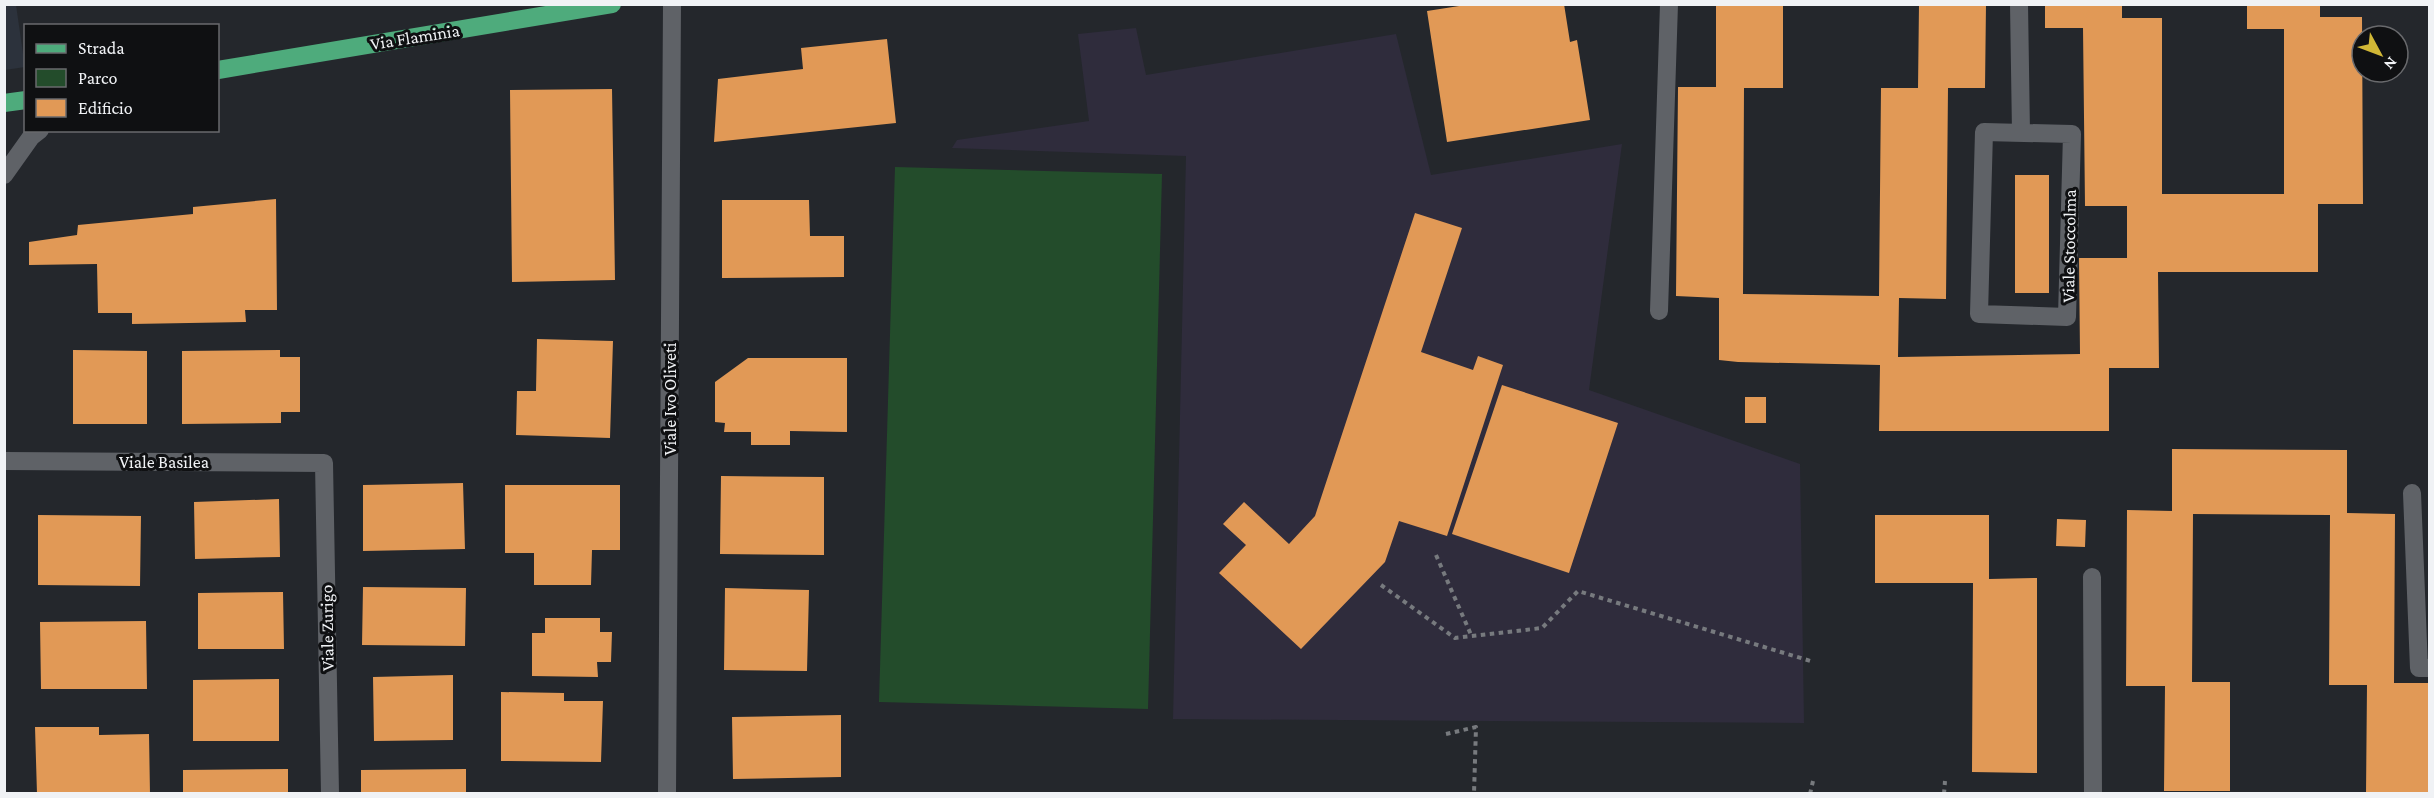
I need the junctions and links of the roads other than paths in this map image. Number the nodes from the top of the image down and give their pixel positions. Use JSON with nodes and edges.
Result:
{"nodes":[{"id":1,"x":612,"y":4,"type":"edge"},
{"id":2,"x":672,"y":4,"type":"edge"},
{"id":3,"x":1669,"y":4,"type":"edge"},
{"id":4,"x":2019,"y":4,"type":"edge"},
{"id":5,"x":219,"y":70,"type":"edge"},
{"id":6,"x":24,"y":100,"type":"edge"},
{"id":7,"x":4,"y":103,"type":"edge"},
{"id":8,"x":37,"y":132,"type":"edge"},
{"id":9,"x":2022,"y":133,"type":"junction"},
{"id":10,"x":4,"y":175,"type":"edge"},
{"id":11,"x":1659,"y":310,"type":"dead end"},
{"id":12,"x":4,"y":461,"type":"edge"},
{"id":13,"x":324,"y":463,"type":"joint"},
{"id":14,"x":2412,"y":493,"type":"dead end"},
{"id":15,"x":2092,"y":577,"type":"dead end"},
{"id":16,"x":2430,"y":668,"type":"edge"},
{"id":17,"x":330,"y":794,"type":"edge"},
{"id":18,"x":667,"y":794,"type":"edge"},
{"id":19,"x":2093,"y":794,"type":"edge"}],
"edges":[{"from":1,"to":5,"type":"main road","name":"Via Flaminia"},
{"from":2,"to":18,"type":"street","name":"Viale Ivo Oliveti"},
{"from":3,"to":11,"type":"street"},
{"from":4,"to":9,"type":"street"},
{"from":6,"to":7,"type":"main road"},
{"from":8,"to":10,"type":"street"},
{"from":9,"to":9,"type":"street","name":"Viale Stoccolma"},
{"from":12,"to":13,"type":"street","name":"Viale Basilea"},
{"from":13,"to":17,"type":"street","name":"Viale Zurigo"},
{"from":14,"to":16,"type":"street"},
{"from":15,"to":19,"type":"street"}]}
